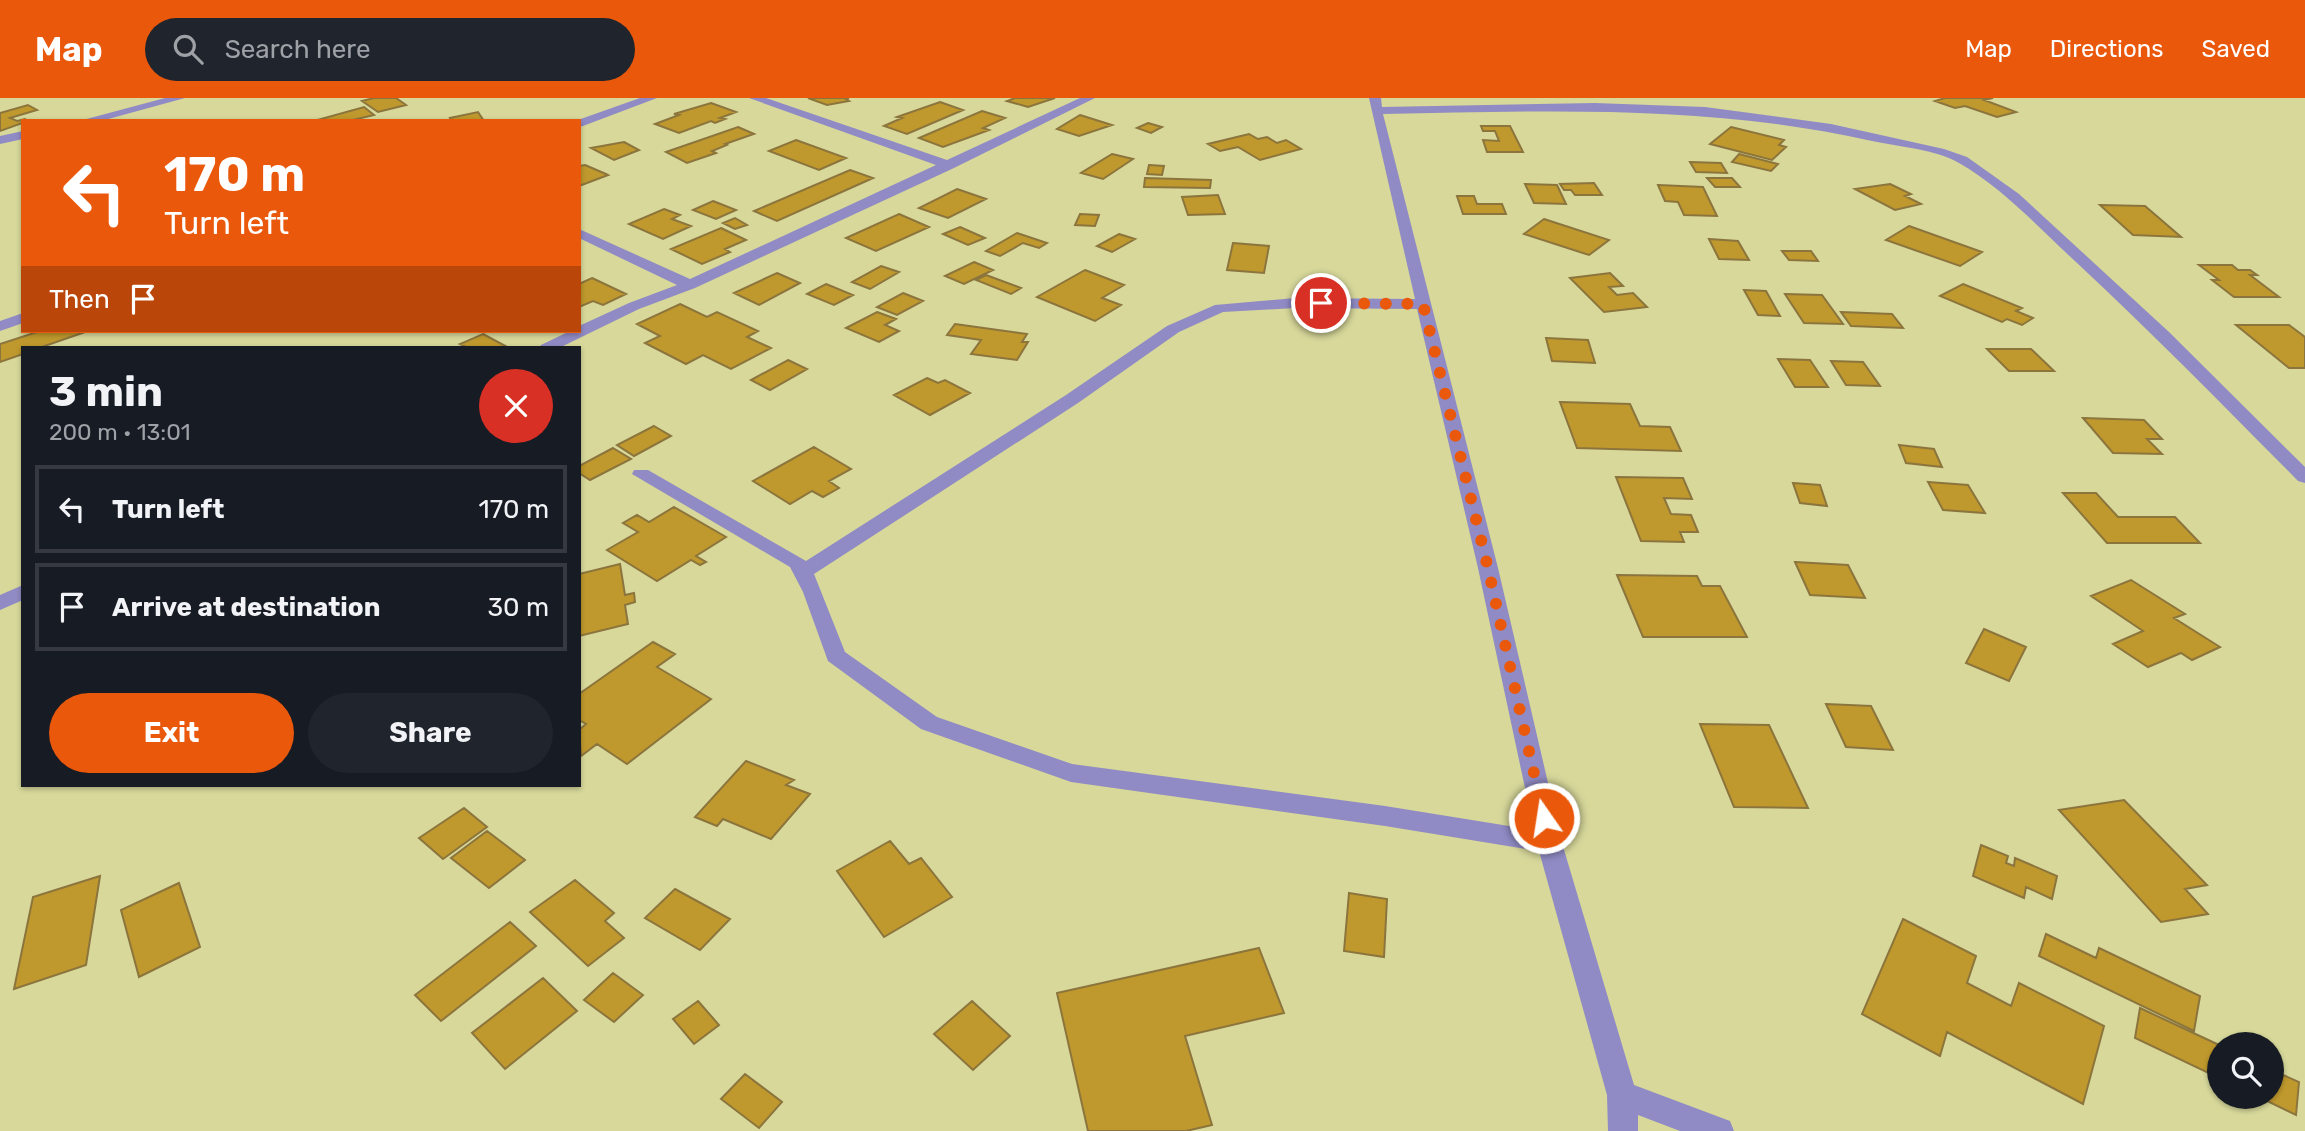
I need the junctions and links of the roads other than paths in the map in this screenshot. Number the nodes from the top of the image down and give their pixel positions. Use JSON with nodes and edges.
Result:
{"nodes":[{"id":1,"x":180,"y":98,"type":"edge"},
{"id":2,"x":651,"y":98,"type":"edge"},
{"id":3,"x":755,"y":98,"type":"edge"},
{"id":4,"x":1089,"y":98,"type":"edge"},
{"id":5,"x":1376,"y":105,"type":"edge"},
{"id":6,"x":93,"y":119,"type":"edge"},
{"id":7,"x":150,"y":119,"type":"edge"},
{"id":8,"x":581,"y":122,"type":"edge"},
{"id":9,"x":21,"y":135,"type":"edge"},
{"id":10,"x":0,"y":140,"type":"edge"},
{"id":11,"x":949,"y":164,"type":"junction"},
{"id":12,"x":581,"y":234,"type":"edge"},
{"id":13,"x":690,"y":285,"type":"junction"},
{"id":14,"x":1423,"y":304,"type":"junction"},
{"id":15,"x":21,"y":319,"type":"edge"},
{"id":16,"x":0,"y":326,"type":"edge"},
{"id":17,"x":581,"y":332,"type":"edge"},
{"id":18,"x":578,"y":333,"type":"edge"},
{"id":19,"x":551,"y":346,"type":"edge"},
{"id":20,"x":640,"y":474,"type":"dead end"},
{"id":21,"x":2305,"y":477,"type":"edge"},
{"id":22,"x":803,"y":572,"type":"junction"},
{"id":23,"x":21,"y":593,"type":"edge"},
{"id":24,"x":0,"y":603,"type":"edge"},
{"id":25,"x":1549,"y":843,"type":"junction"},
{"id":26,"x":1622,"y":1095,"type":"junction"},
{"id":27,"x":1623,"y":1131,"type":"edge"},
{"id":28,"x":1719,"y":1131,"type":"edge"}],
"edges":[{"from":1,"to":6,"type":"street"},
{"from":1,"to":7,"type":"street"},
{"from":2,"to":8,"type":"street"},
{"from":3,"to":11,"type":"street"},
{"from":4,"to":11,"type":"street"},
{"from":5,"to":14,"type":"street"},
{"from":5,"to":21,"type":"street"},
{"from":9,"to":10,"type":"street"},
{"from":11,"to":13,"type":"street"},
{"from":12,"to":13,"type":"street"},
{"from":13,"to":17,"type":"street"},
{"from":14,"to":22,"type":"street"},
{"from":14,"to":25,"type":"street"},
{"from":15,"to":16,"type":"street"},
{"from":18,"to":19,"type":"street"},
{"from":20,"to":22,"type":"street"},
{"from":22,"to":25,"type":"street"},
{"from":23,"to":24,"type":"street"},
{"from":25,"to":26,"type":"street"},
{"from":26,"to":27,"type":"street"},
{"from":26,"to":28,"type":"street"}]}
